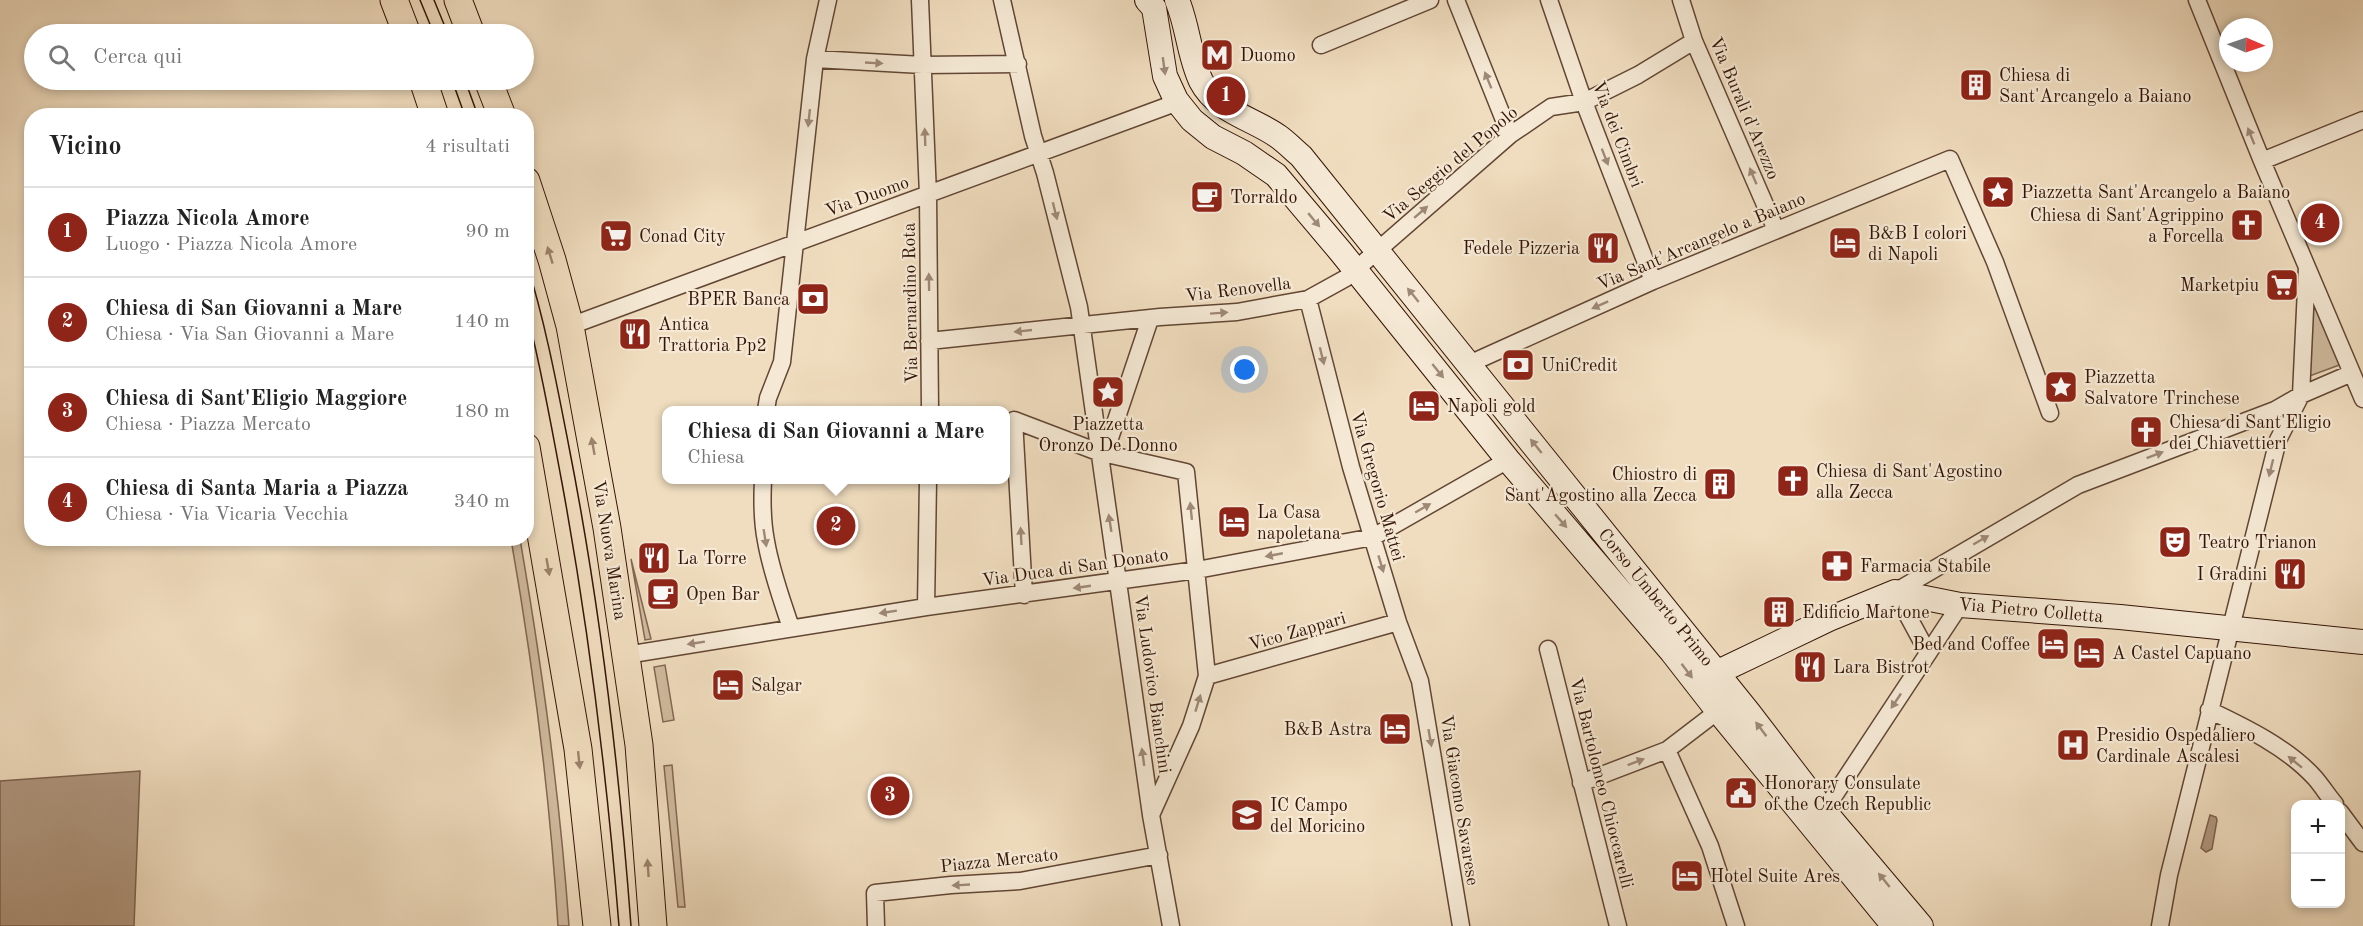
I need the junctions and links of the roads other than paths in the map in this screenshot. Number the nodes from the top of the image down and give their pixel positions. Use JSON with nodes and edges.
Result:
{"nodes":[{"id":1,"x":394,"y":0,"type":"edge"},
{"id":2,"x":458,"y":0,"type":"edge"},
{"id":3,"x":828,"y":0,"type":"edge"},
{"id":4,"x":920,"y":0,"type":"edge"},
{"id":5,"x":1002,"y":0,"type":"edge"},
{"id":6,"x":1178,"y":0,"type":"edge"},
{"id":7,"x":1430,"y":0,"type":"edge"},
{"id":8,"x":1456,"y":0,"type":"edge"},
{"id":9,"x":1549,"y":0,"type":"edge"},
{"id":10,"x":1681,"y":0,"type":"edge"},
{"id":11,"x":2197,"y":0,"type":"edge"},
{"id":12,"x":1151,"y":4,"type":"edge"},
{"id":13,"x":402,"y":24,"type":"edge"},
{"id":14,"x":467,"y":24,"type":"edge"},
{"id":15,"x":1694,"y":41,"type":"junction"},
{"id":16,"x":1321,"y":45,"type":"dead end"},
{"id":17,"x":815,"y":59,"type":"junction"},
{"id":18,"x":1018,"y":64,"type":"junction"},
{"id":19,"x":922,"y":65,"type":"junction"},
{"id":20,"x":426,"y":90,"type":"edge"},
{"id":21,"x":492,"y":90,"type":"edge"},
{"id":22,"x":1178,"y":102,"type":"junction"},
{"id":23,"x":1584,"y":102,"type":"junction"},
{"id":24,"x":432,"y":108,"type":"edge"},
{"id":25,"x":499,"y":108,"type":"edge"},
{"id":26,"x":2363,"y":120,"type":"edge"},
{"id":27,"x":1510,"y":135,"type":"junction"},
{"id":28,"x":1039,"y":154,"type":"junction"},
{"id":29,"x":2262,"y":161,"type":"junction"},
{"id":30,"x":928,"y":195,"type":"junction"},
{"id":31,"x":534,"y":205,"type":"edge"},
{"id":32,"x":1776,"y":230,"type":"junction"},
{"id":33,"x":795,"y":243,"type":"junction"},
{"id":34,"x":1377,"y":250,"type":"junction"},
{"id":35,"x":2307,"y":267,"type":"junction"},
{"id":36,"x":1356,"y":270,"type":"junction"},
{"id":37,"x":1653,"y":281,"type":"junction"},
{"id":38,"x":1308,"y":299,"type":"junction"},
{"id":39,"x":1155,"y":318,"type":"junction"},
{"id":40,"x":1081,"y":325,"type":"junction"},
{"id":41,"x":570,"y":326,"type":"junction"},
{"id":42,"x":929,"y":341,"type":"junction"},
{"id":43,"x":1469,"y":364,"type":"junction"},
{"id":44,"x":2352,"y":373,"type":"junction"},
{"id":45,"x":2301,"y":395,"type":"junction"},
{"id":46,"x":2363,"y":399,"type":"edge"},
{"id":47,"x":767,"y":406,"type":"edge"},
{"id":48,"x":930,"y":406,"type":"edge"},
{"id":49,"x":2050,"y":413,"type":"dead end"},
{"id":50,"x":1101,"y":453,"type":"junction"},
{"id":51,"x":1508,"y":460,"type":"junction"},
{"id":52,"x":763,"y":484,"type":"edge"},
{"id":53,"x":928,"y":484,"type":"edge"},
{"id":54,"x":534,"y":494,"type":"edge"},
{"id":55,"x":1373,"y":537,"type":"junction"},
{"id":56,"x":1197,"y":570,"type":"junction"},
{"id":57,"x":1119,"y":582,"type":"junction"},
{"id":58,"x":1894,"y":592,"type":"junction"},
{"id":59,"x":1024,"y":595,"type":"junction"},
{"id":60,"x":1959,"y":605,"type":"junction"},
{"id":61,"x":926,"y":607,"type":"junction"},
{"id":62,"x":1398,"y":622,"type":"junction"},
{"id":63,"x":791,"y":628,"type":"junction"},
{"id":64,"x":2230,"y":629,"type":"junction"},
{"id":65,"x":2363,"y":642,"type":"edge"},
{"id":66,"x":1548,"y":649,"type":"dead end"},
{"id":67,"x":1928,"y":653,"type":"junction"},
{"id":68,"x":626,"y":655,"type":"junction"},
{"id":69,"x":1716,"y":673,"type":"junction"},
{"id":70,"x":1207,"y":676,"type":"junction"},
{"id":71,"x":1419,"y":681,"type":"joint"},
{"id":72,"x":2209,"y":710,"type":"junction"},
{"id":73,"x":1718,"y":711,"type":"junction"},
{"id":74,"x":1666,"y":750,"type":"junction"},
{"id":75,"x":1581,"y":783,"type":"junction"},
{"id":76,"x":2332,"y":800,"type":"edge"},
{"id":77,"x":1824,"y":811,"type":"junction"},
{"id":78,"x":1151,"y":815,"type":"junction"},
{"id":79,"x":2345,"y":819,"type":"edge"},
{"id":80,"x":2363,"y":843,"type":"edge"},
{"id":81,"x":1159,"y":855,"type":"junction"},
{"id":82,"x":597,"y":926,"type":"edge"},
{"id":83,"x":652,"y":926,"type":"edge"},
{"id":84,"x":876,"y":926,"type":"edge"},
{"id":85,"x":1171,"y":926,"type":"edge"},
{"id":86,"x":1461,"y":926,"type":"edge"},
{"id":87,"x":1618,"y":926,"type":"edge"},
{"id":88,"x":1736,"y":926,"type":"edge"},
{"id":89,"x":1894,"y":926,"type":"edge"},
{"id":90,"x":1920,"y":926,"type":"edge"},
{"id":91,"x":2160,"y":926,"type":"edge"}],
"edges":[{"from":1,"to":13,"type":"main road"},
{"from":2,"to":14,"type":"main road"},
{"from":3,"to":17,"type":"street"},
{"from":4,"to":19,"type":"street","name":"Via Bernardino Rota"},
{"from":5,"to":18,"type":"street","name":"Via Ludovico Bianchini"},
{"from":6,"to":34,"type":"main road","name":"Corso Umberto Primo"},
{"from":7,"to":16,"type":"street"},
{"from":27,"to":8,"type":"street","one_way":true},
{"from":9,"to":23,"type":"street","name":"Via dei Cimbri"},
{"from":10,"to":15,"type":"street","name":"Via Burali d'Arezzo"},
{"from":29,"to":11,"type":"street","one_way":true},
{"from":12,"to":22,"type":"main road","name":"Corso Umberto Primo","one_way":true},
{"from":15,"to":23,"type":"street","name":"Via Seggio del Popolo"},
{"from":32,"to":15,"type":"street","name":"Via Burali d'Arezzo","one_way":true},
{"from":17,"to":19,"type":"street","one_way":true},
{"from":17,"to":33,"type":"street","one_way":true},
{"from":18,"to":19,"type":"street"},
{"from":18,"to":28,"type":"street","name":"Via Ludovico Bianchini"},
{"from":30,"to":19,"type":"street","name":"Via Bernardino Rota","one_way":true},
{"from":20,"to":24,"type":"main road"},
{"from":21,"to":25,"type":"main road"},
{"from":22,"to":28,"type":"street","name":"Via Duomo"},
{"from":22,"to":36,"type":"main road","name":"Corso Umberto Primo","one_way":true},
{"from":23,"to":27,"type":"street","name":"Via Seggio del Popolo"},
{"from":23,"to":37,"type":"street","name":"Via dei Cimbri","one_way":true},
{"from":26,"to":29,"type":"street"},
{"from":34,"to":27,"type":"street","name":"Via Seggio del Popolo","one_way":true},
{"from":28,"to":30,"type":"street","name":"Via Duomo"},
{"from":28,"to":40,"type":"street","name":"Via Ludovico Bianchini","one_way":true},
{"from":29,"to":35,"type":"street"},
{"from":30,"to":33,"type":"street","name":"Via Duomo"},
{"from":42,"to":30,"type":"street","name":"Via Bernardino Rota","one_way":true},
{"from":41,"to":31,"type":"main road","name":"Via Nuova Marina","one_way":true},
{"from":32,"to":37,"type":"street","name":"Via Sant'Arcangelo a Baiano"},
{"from":32,"to":49,"type":"street","name":"Via Sant'Arcangelo a Baiano"},
{"from":33,"to":41,"type":"street","name":"Via Duomo"},
{"from":33,"to":47,"type":"street"},
{"from":34,"to":36,"type":"street","name":"Via Renovella"},
{"from":43,"to":34,"type":"main road","name":"Corso Umberto Primo","one_way":true},
{"from":35,"to":44,"type":"street"},
{"from":35,"to":45,"type":"street"},
{"from":36,"to":38,"type":"street","name":"Via Renovella"},
{"from":36,"to":51,"type":"main road","name":"Corso Umberto Primo","one_way":true},
{"from":37,"to":43,"type":"street","name":"Via Sant'Arcangelo a Baiano","one_way":true},
{"from":39,"to":38,"type":"street","name":"Via Renovella","one_way":true},
{"from":38,"to":55,"type":"street","name":"Via Gregorio Mattei","one_way":true},
{"from":39,"to":40,"type":"street","name":"Via Renovella"},
{"from":39,"to":50,"type":"street"},
{"from":40,"to":42,"type":"street","one_way":true},
{"from":40,"to":50,"type":"street","name":"Via Ludovico Bianchini"},
{"from":68,"to":41,"type":"main road","name":"Via Nuova Marina","one_way":true},
{"from":42,"to":48,"type":"street","name":"Via Bernardino Rota"},
{"from":69,"to":43,"type":"main road","name":"Corso Umberto Primo","one_way":true},
{"from":44,"to":45,"type":"street"},
{"from":44,"to":46,"type":"street"},
{"from":58,"to":45,"type":"street","one_way":true},
{"from":45,"to":64,"type":"street","one_way":true},
{"from":56,"to":50,"type":"street","one_way":true},
{"from":57,"to":50,"type":"street","name":"Via Ludovico Bianchini","one_way":true},
{"from":59,"to":50,"type":"street","one_way":true},
{"from":55,"to":51,"type":"street","name":"Via Duca di San Donato","one_way":true},
{"from":51,"to":73,"type":"main road","name":"Corso Umberto Primo","one_way":true},
{"from":52,"to":63,"type":"street","one_way":true},
{"from":53,"to":61,"type":"street"},
{"from":54,"to":82,"type":"main road","one_way":true},
{"from":55,"to":56,"type":"street","name":"Via Duca di San Donato","one_way":true},
{"from":55,"to":62,"type":"street","name":"Via Gregorio Mattei","one_way":true},
{"from":56,"to":57,"type":"street","name":"Via Duca di San Donato"},
{"from":56,"to":70,"type":"street"},
{"from":57,"to":59,"type":"street","name":"Via Duca di San Donato","one_way":true},
{"from":78,"to":57,"type":"street","name":"Via Ludovico Bianchini","one_way":true},
{"from":58,"to":60,"type":"main road","name":"Via Pietro Colletta"},
{"from":58,"to":67,"type":"street"},
{"from":58,"to":69,"type":"main road"},
{"from":59,"to":61,"type":"street","name":"Via Duca di San Donato"},
{"from":60,"to":64,"type":"main road","name":"Via Pietro Colletta"},
{"from":60,"to":67,"type":"street"},
{"from":61,"to":63,"type":"street","name":"Via Duca di San Donato","one_way":true},
{"from":62,"to":70,"type":"street","name":"Vico Zappari"},
{"from":62,"to":71,"type":"street","name":"Via Gregorio Mattei"},
{"from":63,"to":68,"type":"street","name":"Via Duca di San Donato","one_way":true},
{"from":64,"to":65,"type":"main road","name":"Via Pietro Colletta"},
{"from":64,"to":72,"type":"street"},
{"from":66,"to":75,"type":"street","name":"Via Bartolomeo Chioccarelli"},
{"from":67,"to":77,"type":"street","one_way":true},
{"from":83,"to":68,"type":"main road","name":"Via Nuova Marina","one_way":true},
{"from":77,"to":69,"type":"main road","name":"Corso Umberto Primo","one_way":true},
{"from":78,"to":70,"type":"street","one_way":true},
{"from":71,"to":86,"type":"street","name":"Via Giacomo Savarese","one_way":true},
{"from":76,"to":72,"type":"street","one_way":true},
{"from":72,"to":91,"type":"street"},
{"from":73,"to":74,"type":"street"},
{"from":73,"to":89,"type":"main road","name":"Corso Umberto Primo"},
{"from":75,"to":74,"type":"street","one_way":true},
{"from":74,"to":88,"type":"street"},
{"from":75,"to":87,"type":"street","name":"Via Bartolomeo Chioccarelli"},
{"from":90,"to":77,"type":"main road","name":"Corso Umberto Primo","one_way":true},
{"from":78,"to":81,"type":"street"},
{"from":79,"to":80,"type":"street"},
{"from":81,"to":84,"type":"street","name":"Piazza Mercato","one_way":true},
{"from":81,"to":85,"type":"street"}]}
